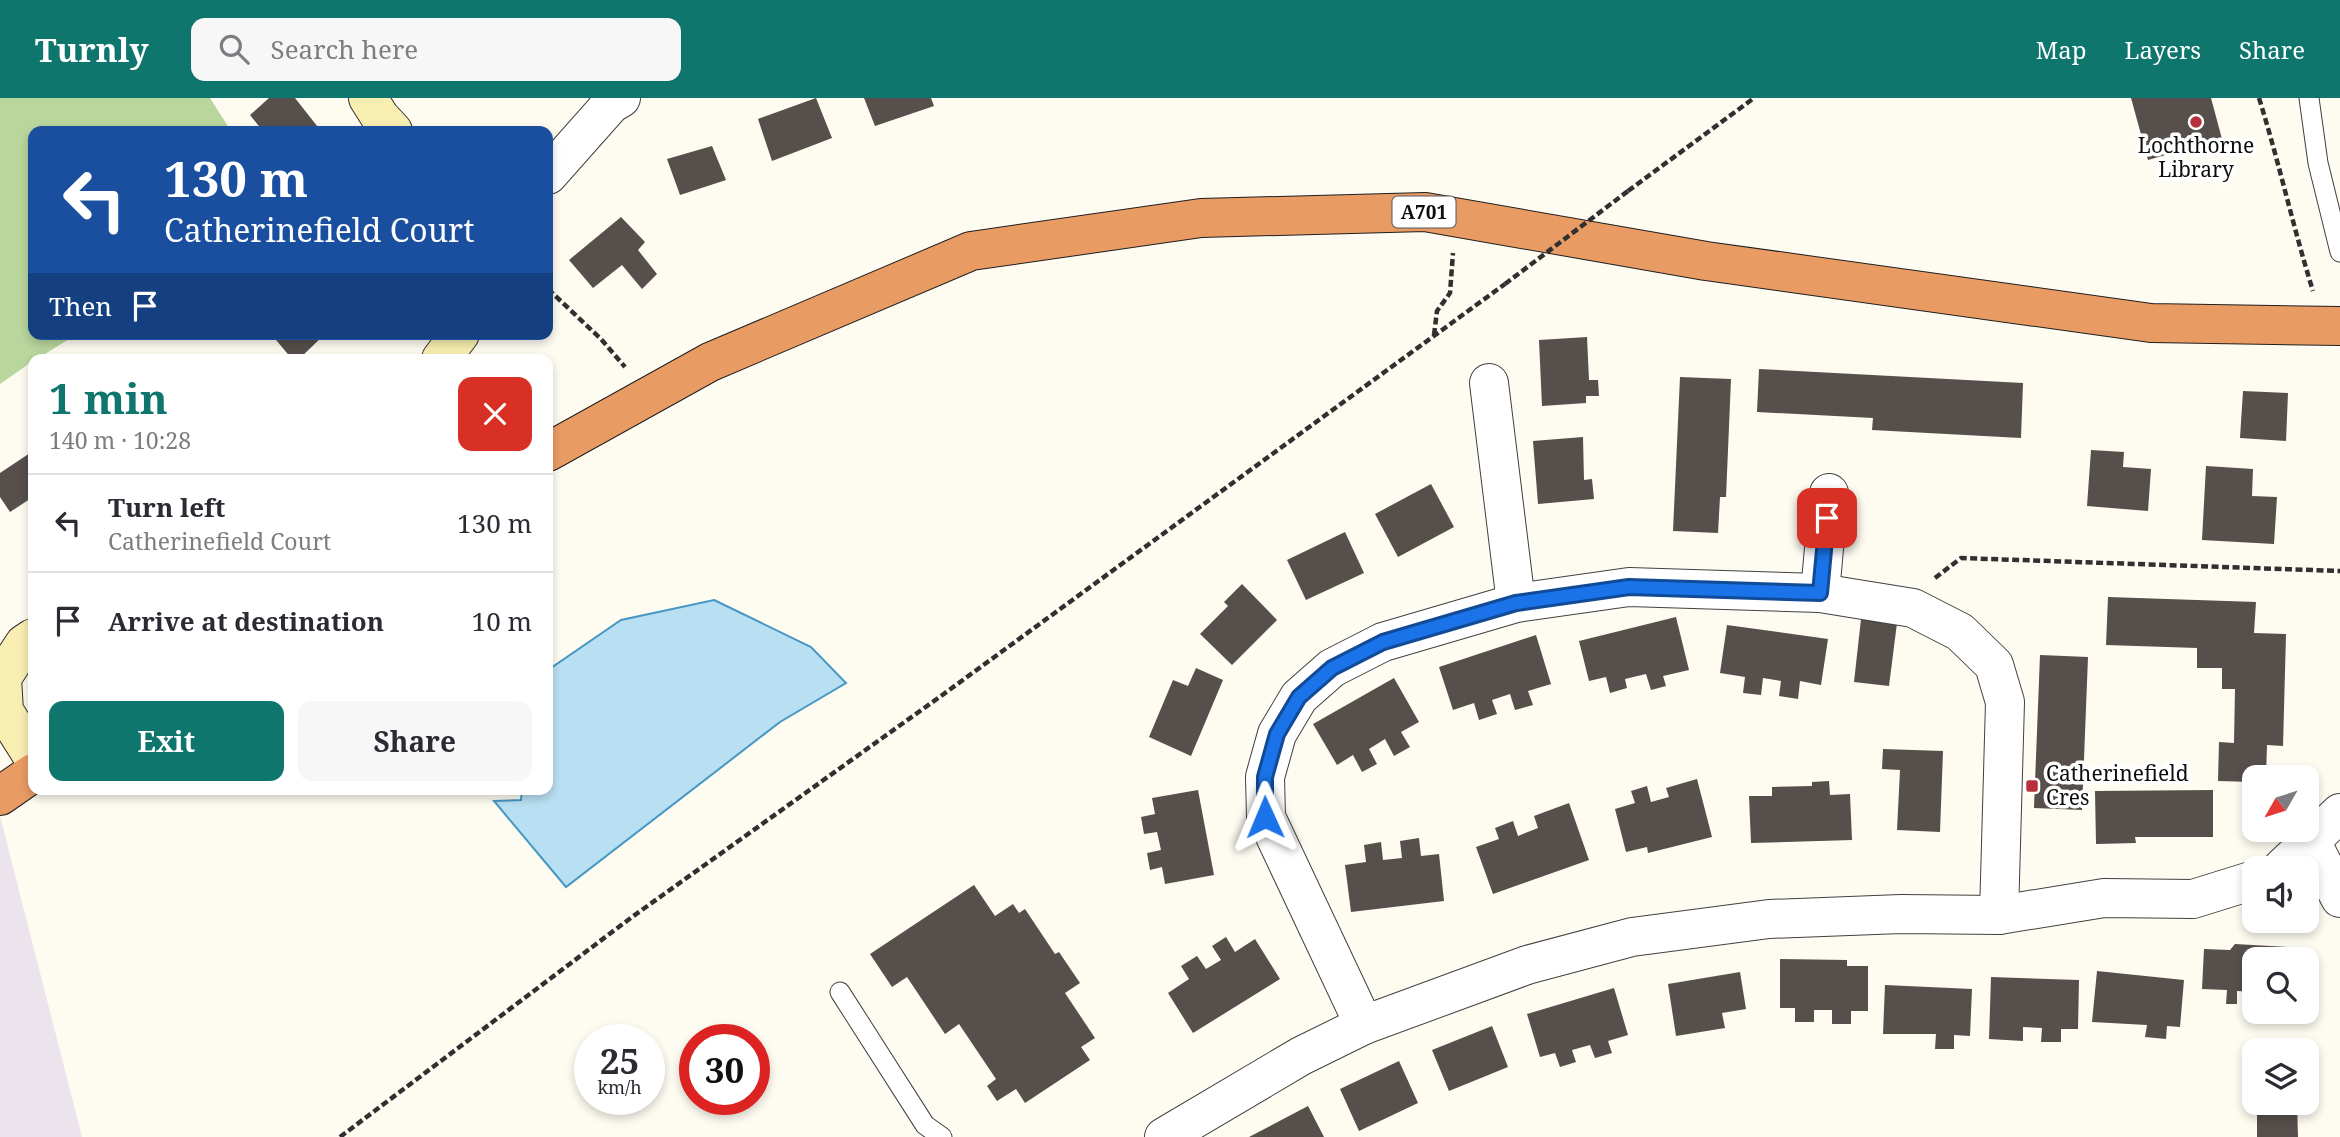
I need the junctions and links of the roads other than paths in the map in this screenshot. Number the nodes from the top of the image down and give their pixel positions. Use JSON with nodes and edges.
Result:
{"nodes":[{"id":1,"x":368,"y":98,"type":"edge"},
{"id":2,"x":621,"y":98,"type":"edge"},
{"id":3,"x":2309,"y":98,"type":"edge"},
{"id":4,"x":388,"y":126,"type":"edge"},
{"id":5,"x":553,"y":169,"type":"edge"},
{"id":6,"x":2340,"y":252,"type":"edge"},
{"id":7,"x":2323,"y":326,"type":"edge"},
{"id":8,"x":455,"y":340,"type":"edge"},
{"id":9,"x":445,"y":354,"type":"edge"},
{"id":10,"x":1489,"y":383,"type":"dead end"},
{"id":11,"x":553,"y":449,"type":"edge"},
{"id":12,"x":1829,"y":493,"type":"dead end"},
{"id":13,"x":1820,"y":593,"type":"junction"},
{"id":14,"x":1516,"y":603,"type":"junction"},
{"id":15,"x":28,"y":641,"type":"edge"},
{"id":16,"x":1,"y":677,"type":"edge"},
{"id":17,"x":28,"y":749,"type":"edge"},
{"id":18,"x":28,"y":776,"type":"edge"},
{"id":19,"x":0,"y":795,"type":"edge"},
{"id":20,"x":2340,"y":813,"type":"edge"},
{"id":21,"x":2319,"y":833,"type":"edge"},
{"id":22,"x":2310,"y":842,"type":"edge"},
{"id":23,"x":2312,"y":842,"type":"edge"},
{"id":24,"x":2295,"y":856,"type":"edge"},
{"id":25,"x":2242,"y":884,"type":"edge"},
{"id":26,"x":2340,"y":898,"type":"edge"},
{"id":27,"x":1999,"y":915,"type":"junction"},
{"id":28,"x":839,"y":992,"type":"dead end"},
{"id":29,"x":1364,"y":1025,"type":"junction"},
{"id":30,"x":942,"y":1137,"type":"edge"},
{"id":31,"x":1164,"y":1137,"type":"edge"}],
"edges":[{"from":1,"to":4,"type":"street"},
{"from":2,"to":5,"type":"street"},
{"from":3,"to":6,"type":"lane"},
{"from":7,"to":11,"type":"highway","number":"A701"},
{"from":8,"to":9,"type":"street"},
{"from":10,"to":14,"type":"street"},
{"from":12,"to":13,"type":"street"},
{"from":13,"to":14,"type":"street"},
{"from":13,"to":27,"type":"street"},
{"from":14,"to":29,"type":"street"},
{"from":15,"to":16,"type":"street"},
{"from":16,"to":17,"type":"street"},
{"from":18,"to":19,"type":"highway"},
{"from":20,"to":21,"type":"street"},
{"from":22,"to":24,"type":"street"},
{"from":23,"to":26,"type":"street"},
{"from":25,"to":27,"type":"street"},
{"from":27,"to":29,"type":"street"},
{"from":28,"to":30,"type":"lane"},
{"from":29,"to":31,"type":"street"}]}
